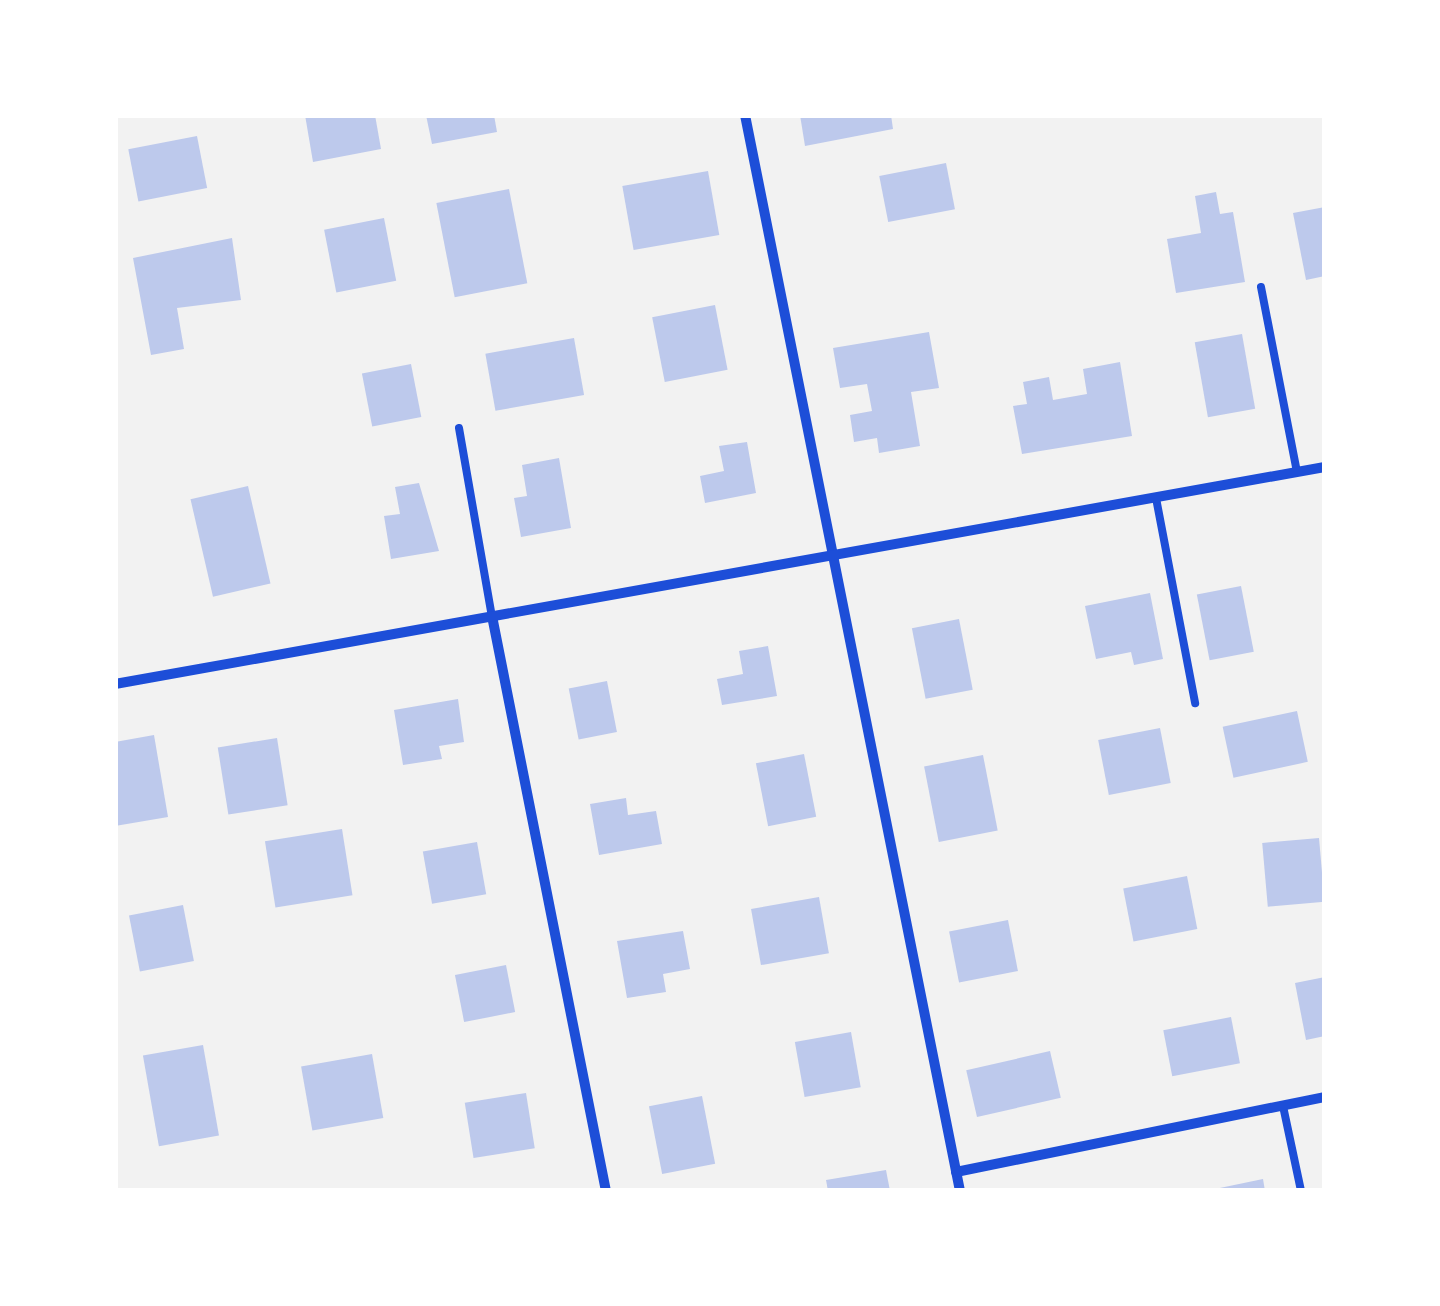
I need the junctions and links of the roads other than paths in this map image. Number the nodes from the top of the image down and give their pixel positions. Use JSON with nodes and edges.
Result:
{"nodes":[{"id":1,"x":745,"y":115,"type":"edge"},
{"id":2,"x":1261,"y":287,"type":"dead end"},
{"id":3,"x":458,"y":428,"type":"dead end"},
{"id":4,"x":1325,"y":467,"type":"edge"},
{"id":5,"x":1297,"y":472,"type":"junction"},
{"id":6,"x":1156,"y":498,"type":"junction"},
{"id":7,"x":834,"y":561,"type":"junction"},
{"id":8,"x":493,"y":622,"type":"junction"},
{"id":9,"x":115,"y":684,"type":"edge"},
{"id":10,"x":1194,"y":703,"type":"dead end"},
{"id":11,"x":1325,"y":1097,"type":"edge"},
{"id":12,"x":1283,"y":1106,"type":"junction"},
{"id":13,"x":956,"y":1172,"type":"junction"},
{"id":14,"x":606,"y":1191,"type":"edge"},
{"id":15,"x":960,"y":1191,"type":"edge"},
{"id":16,"x":1301,"y":1191,"type":"edge"}],
"edges":[{"from":1,"to":7,"type":"street"},
{"from":2,"to":5,"type":"lane"},
{"from":3,"to":8,"type":"lane"},
{"from":4,"to":5,"type":"street"},
{"from":5,"to":6,"type":"street"},
{"from":6,"to":7,"type":"street"},
{"from":6,"to":10,"type":"lane"},
{"from":7,"to":8,"type":"street"},
{"from":7,"to":13,"type":"street"},
{"from":8,"to":9,"type":"street"},
{"from":8,"to":14,"type":"street"},
{"from":11,"to":12,"type":"street"},
{"from":12,"to":13,"type":"street"},
{"from":12,"to":16,"type":"lane"},
{"from":13,"to":15,"type":"street"}]}
